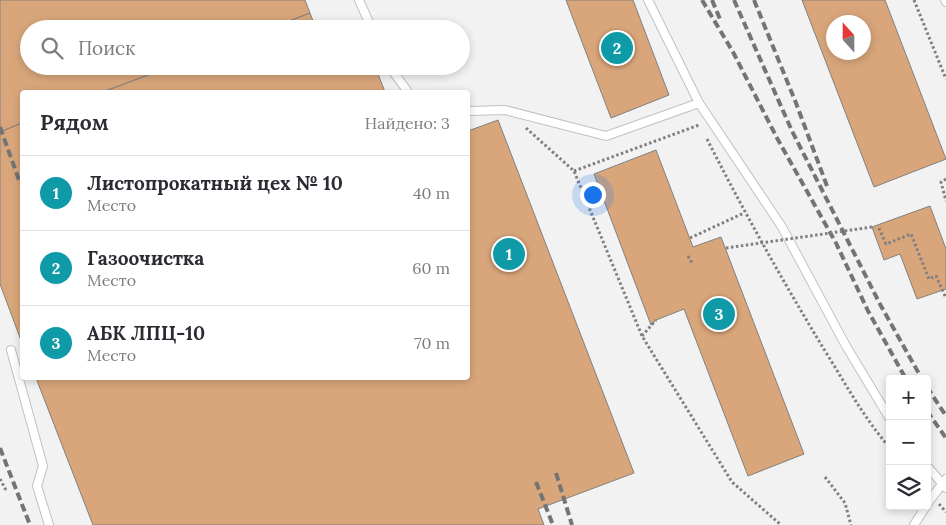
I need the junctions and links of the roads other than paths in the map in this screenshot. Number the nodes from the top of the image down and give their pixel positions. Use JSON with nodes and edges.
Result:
{"nodes":[{"id":1,"x":359,"y":0,"type":"edge"},
{"id":2,"x":648,"y":0,"type":"edge"},
{"id":3,"x":368,"y":20,"type":"edge"},
{"id":4,"x":396,"y":75,"type":"edge"},
{"id":5,"x":407,"y":90,"type":"edge"},
{"id":6,"x":699,"y":103,"type":"junction"},
{"id":7,"x":470,"y":111,"type":"edge"},
{"id":8,"x":11,"y":350,"type":"dead end"},
{"id":9,"x":886,"y":412,"type":"edge"},
{"id":10,"x":931,"y":470,"type":"edge"},
{"id":11,"x":944,"y":483,"type":"edge"},
{"id":12,"x":931,"y":500,"type":"edge"},
{"id":13,"x":924,"y":510,"type":"edge"},
{"id":14,"x":49,"y":525,"type":"edge"},
{"id":15,"x":914,"y":525,"type":"edge"}],
"edges":[{"from":1,"to":3,"type":"lane"},
{"from":2,"to":6,"type":"lane"},
{"from":4,"to":5,"type":"lane"},
{"from":6,"to":7,"type":"lane"},
{"from":6,"to":9,"type":"lane"},
{"from":8,"to":14,"type":"lane"},
{"from":10,"to":11,"type":"lane"},
{"from":11,"to":12,"type":"lane"},
{"from":13,"to":15,"type":"lane"}]}
